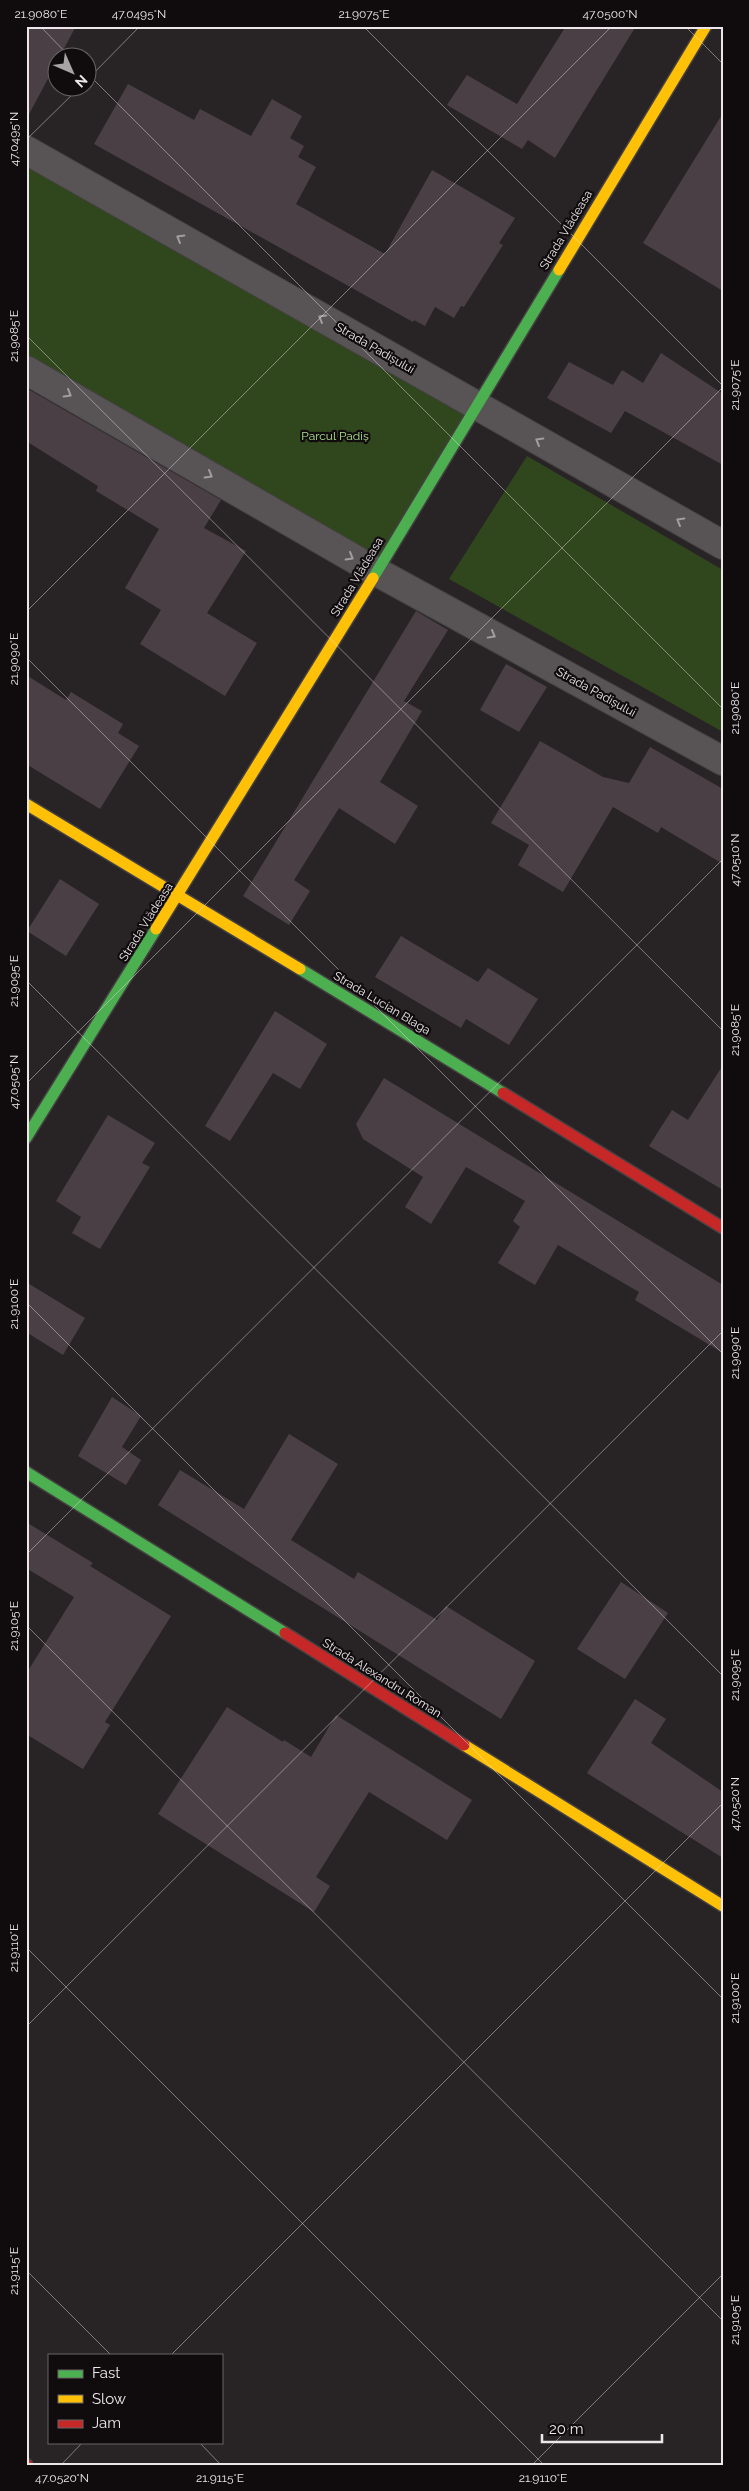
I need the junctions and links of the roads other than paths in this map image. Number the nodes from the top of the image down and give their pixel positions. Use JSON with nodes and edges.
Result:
{"nodes":[{"id":1,"x":706,"y":26,"type":"edge"},
{"id":2,"x":26,"y":150,"type":"edge"},
{"id":3,"x":26,"y":370,"type":"edge"},
{"id":4,"x":476,"y":405,"type":"junction"},
{"id":5,"x":723,"y":546,"type":"edge"},
{"id":6,"x":377,"y":572,"type":"junction"},
{"id":7,"x":723,"y":761,"type":"edge"},
{"id":8,"x":26,"y":804,"type":"edge"},
{"id":9,"x":179,"y":895,"type":"junction"},
{"id":10,"x":26,"y":1138,"type":"edge"},
{"id":11,"x":723,"y":1228,"type":"edge"},
{"id":12,"x":26,"y":1472,"type":"edge"},
{"id":13,"x":723,"y":1906,"type":"edge"}],
"edges":[{"from":1,"to":4,"type":"street","name":"Strada Vlădeasa"},
{"from":4,"to":2,"type":"street","name":"Strada Padișului","one_way":true},
{"from":3,"to":6,"type":"street","name":"Strada Padișului","one_way":true},
{"from":5,"to":4,"type":"street","name":"Strada Padișului","one_way":true},
{"from":4,"to":6,"type":"street","name":"Strada Vlădeasa"},
{"from":6,"to":7,"type":"street","name":"Strada Padișului","one_way":true},
{"from":6,"to":9,"type":"street","name":"Strada Vlădeasa"},
{"from":8,"to":9,"type":"street","name":"Strada Lucian Blaga"},
{"from":9,"to":10,"type":"street","name":"Strada Vlădeasa"},
{"from":9,"to":11,"type":"street","name":"Strada Lucian Blaga"},
{"from":12,"to":13,"type":"street","name":"Strada Alexandru Roman"}]}
